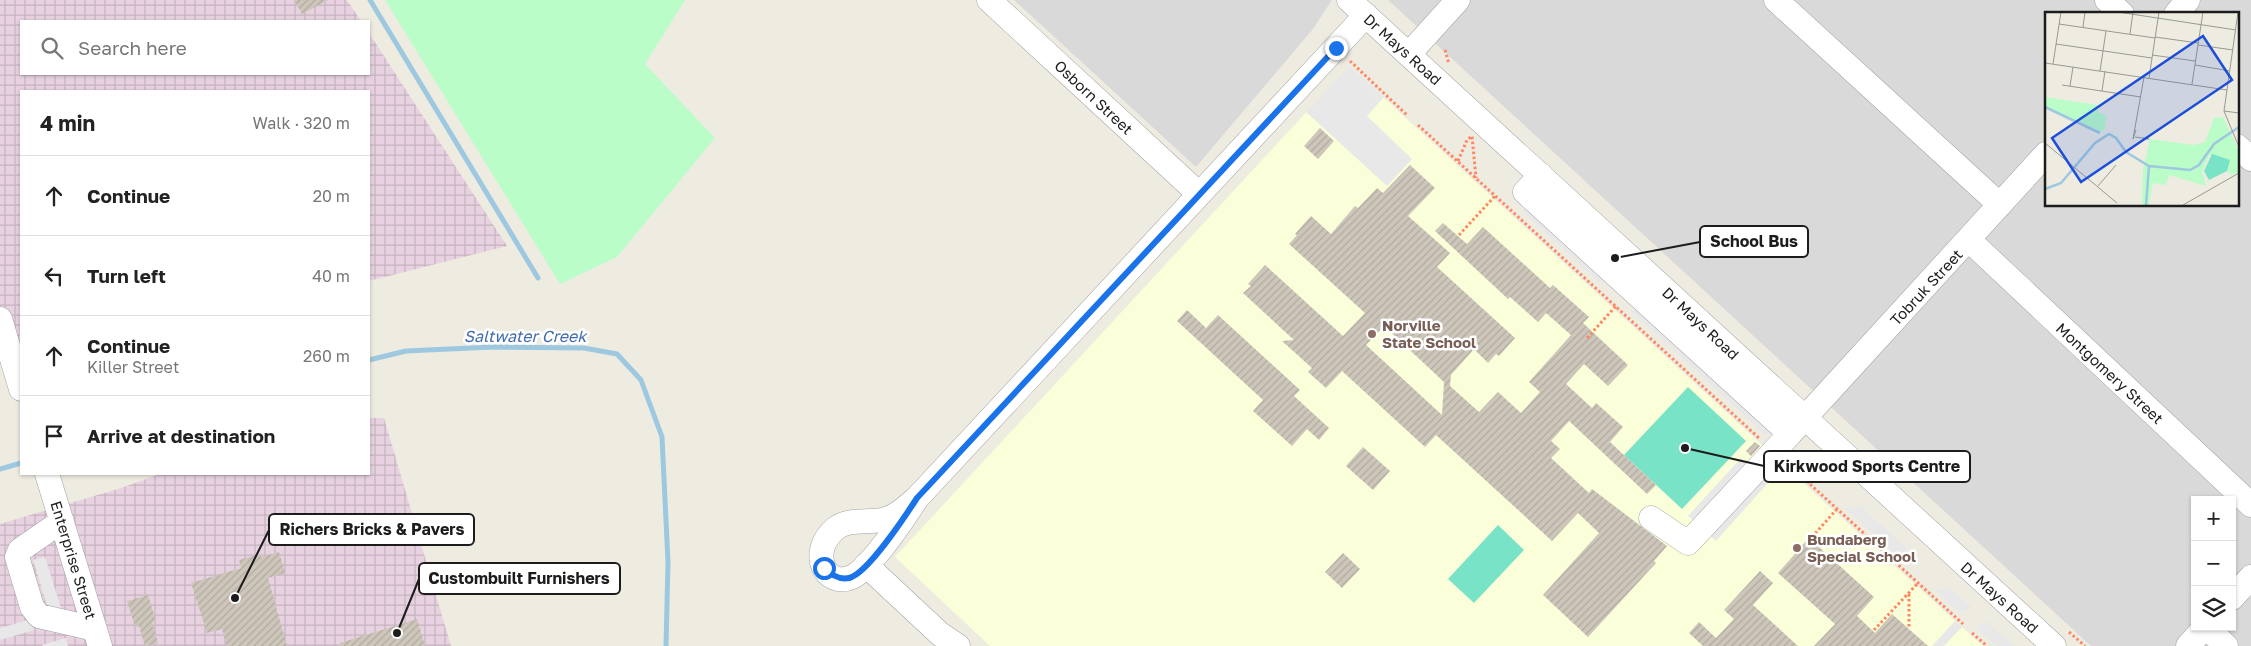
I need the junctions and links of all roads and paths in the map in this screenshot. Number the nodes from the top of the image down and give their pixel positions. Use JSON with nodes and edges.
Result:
{"nodes":[{"id":1,"x":989,"y":0,"type":"edge"},
{"id":2,"x":1458,"y":0,"type":"edge"},
{"id":3,"x":1776,"y":0,"type":"edge"},
{"id":4,"x":2107,"y":0,"type":"edge"},
{"id":5,"x":2188,"y":0,"type":"edge"},
{"id":6,"x":1357,"y":8,"type":"edge"},
{"id":7,"x":2120,"y":12,"type":"edge"},
{"id":8,"x":2178,"y":12,"type":"edge"},
{"id":9,"x":1409,"y":54,"type":"junction"},
{"id":10,"x":1349,"y":60,"type":"dead end"},
{"id":11,"x":1408,"y":116,"type":"dead end"},
{"id":12,"x":1418,"y":125,"type":"dead end"},
{"id":13,"x":2238,"y":147,"type":"edge"},
{"id":14,"x":2045,"y":155,"type":"edge"},
{"id":15,"x":2251,"y":159,"type":"edge"},
{"id":16,"x":1458,"y":162,"type":"junction"},
{"id":17,"x":1476,"y":178,"type":"junction"},
{"id":18,"x":1199,"y":194,"type":"junction"},
{"id":19,"x":1495,"y":196,"type":"junction"},
{"id":20,"x":2000,"y":205,"type":"junction"},
{"id":21,"x":1459,"y":235,"type":"dead end"},
{"id":22,"x":1969,"y":240,"type":"junction"},
{"id":23,"x":1620,"y":302,"type":"dead end"},
{"id":24,"x":1615,"y":306,"type":"junction"},
{"id":25,"x":0,"y":319,"type":"edge"},
{"id":26,"x":1587,"y":338,"type":"dead end"},
{"id":27,"x":20,"y":386,"type":"edge"},
{"id":28,"x":1798,"y":426,"type":"junction"},
{"id":29,"x":1761,"y":440,"type":"dead end"},
{"id":30,"x":1829,"y":459,"type":"dead end"},
{"id":31,"x":1784,"y":461,"type":"dead end"},
{"id":32,"x":49,"y":481,"type":"edge"},
{"id":33,"x":1808,"y":482,"type":"junction"},
{"id":34,"x":917,"y":498,"type":"junction"},
{"id":35,"x":2251,"y":506,"type":"edge"},
{"id":36,"x":1837,"y":509,"type":"junction"},
{"id":37,"x":1651,"y":518,"type":"dead end"},
{"id":38,"x":62,"y":521,"type":"junction"},
{"id":39,"x":1812,"y":536,"type":"dead end"},
{"id":40,"x":866,"y":565,"type":"junction"},
{"id":41,"x":2251,"y":578,"type":"edge"},
{"id":42,"x":1918,"y":583,"type":"junction"},
{"id":43,"x":1909,"y":593,"type":"junction"},
{"id":44,"x":2236,"y":594,"type":"edge"},
{"id":45,"x":1963,"y":624,"type":"dead end"},
{"id":46,"x":1909,"y":628,"type":"dead end"},
{"id":47,"x":1874,"y":630,"type":"dead end"},
{"id":48,"x":2202,"y":631,"type":"edge"},
{"id":49,"x":2210,"y":631,"type":"edge"},
{"id":50,"x":1972,"y":632,"type":"dead end"},
{"id":51,"x":98,"y":638,"type":"edge"},
{"id":52,"x":949,"y":642,"type":"edge"},
{"id":53,"x":1987,"y":646,"type":"edge"},
{"id":54,"x":2054,"y":646,"type":"edge"},
{"id":55,"x":2188,"y":646,"type":"edge"},
{"id":56,"x":2226,"y":646,"type":"edge"}],
"edges":[{"from":1,"to":18,"type":"street","name":"Osborn Street"},
{"from":2,"to":9,"type":"street"},
{"from":3,"to":20,"type":"street"},
{"from":4,"to":7,"type":"street"},
{"from":5,"to":8,"type":"street"},
{"from":6,"to":9,"type":"street","name":"Dr Mays Road"},
{"from":6,"to":18,"type":"street"},
{"from":9,"to":28,"type":"street","name":"Dr Mays Road"},
{"from":10,"to":11,"type":"path"},
{"from":12,"to":16,"type":"path"},
{"from":13,"to":15,"type":"street"},
{"from":14,"to":20,"type":"street","name":"Tobruk Street"},
{"from":16,"to":17,"type":"path"},
{"from":16,"to":17,"type":"path"},
{"from":17,"to":19,"type":"path"},
{"from":18,"to":34,"type":"street"},
{"from":19,"to":21,"type":"path"},
{"from":19,"to":24,"type":"path"},
{"from":20,"to":22,"type":"street","name":"Tobruk Street"},
{"from":22,"to":28,"type":"street","name":"Tobruk Street"},
{"from":22,"to":35,"type":"street","name":"Montgomery Street"},
{"from":23,"to":24,"type":"path"},
{"from":24,"to":26,"type":"path"},
{"from":24,"to":29,"type":"path"},
{"from":25,"to":27,"type":"street"},
{"from":28,"to":37,"type":"street","name":"Tobruk Street"},
{"from":28,"to":54,"type":"street","name":"Dr Mays Road"},
{"from":30,"to":33,"type":"path"},
{"from":31,"to":33,"type":"path"},
{"from":32,"to":38,"type":"street","name":"Enterprise Street"},
{"from":33,"to":36,"type":"path"},
{"from":34,"to":40,"type":"street"},
{"from":34,"to":40,"type":"street"},
{"from":36,"to":39,"type":"path"},
{"from":36,"to":42,"type":"path"},
{"from":38,"to":51,"type":"street","name":"Enterprise Street"},
{"from":38,"to":51,"type":"street"},
{"from":40,"to":52,"type":"street"},
{"from":41,"to":44,"type":"street"},
{"from":42,"to":43,"type":"path"},
{"from":42,"to":45,"type":"path"},
{"from":43,"to":46,"type":"path"},
{"from":43,"to":47,"type":"path"},
{"from":48,"to":55,"type":"street"},
{"from":49,"to":56,"type":"street"},
{"from":50,"to":53,"type":"path"}]}
